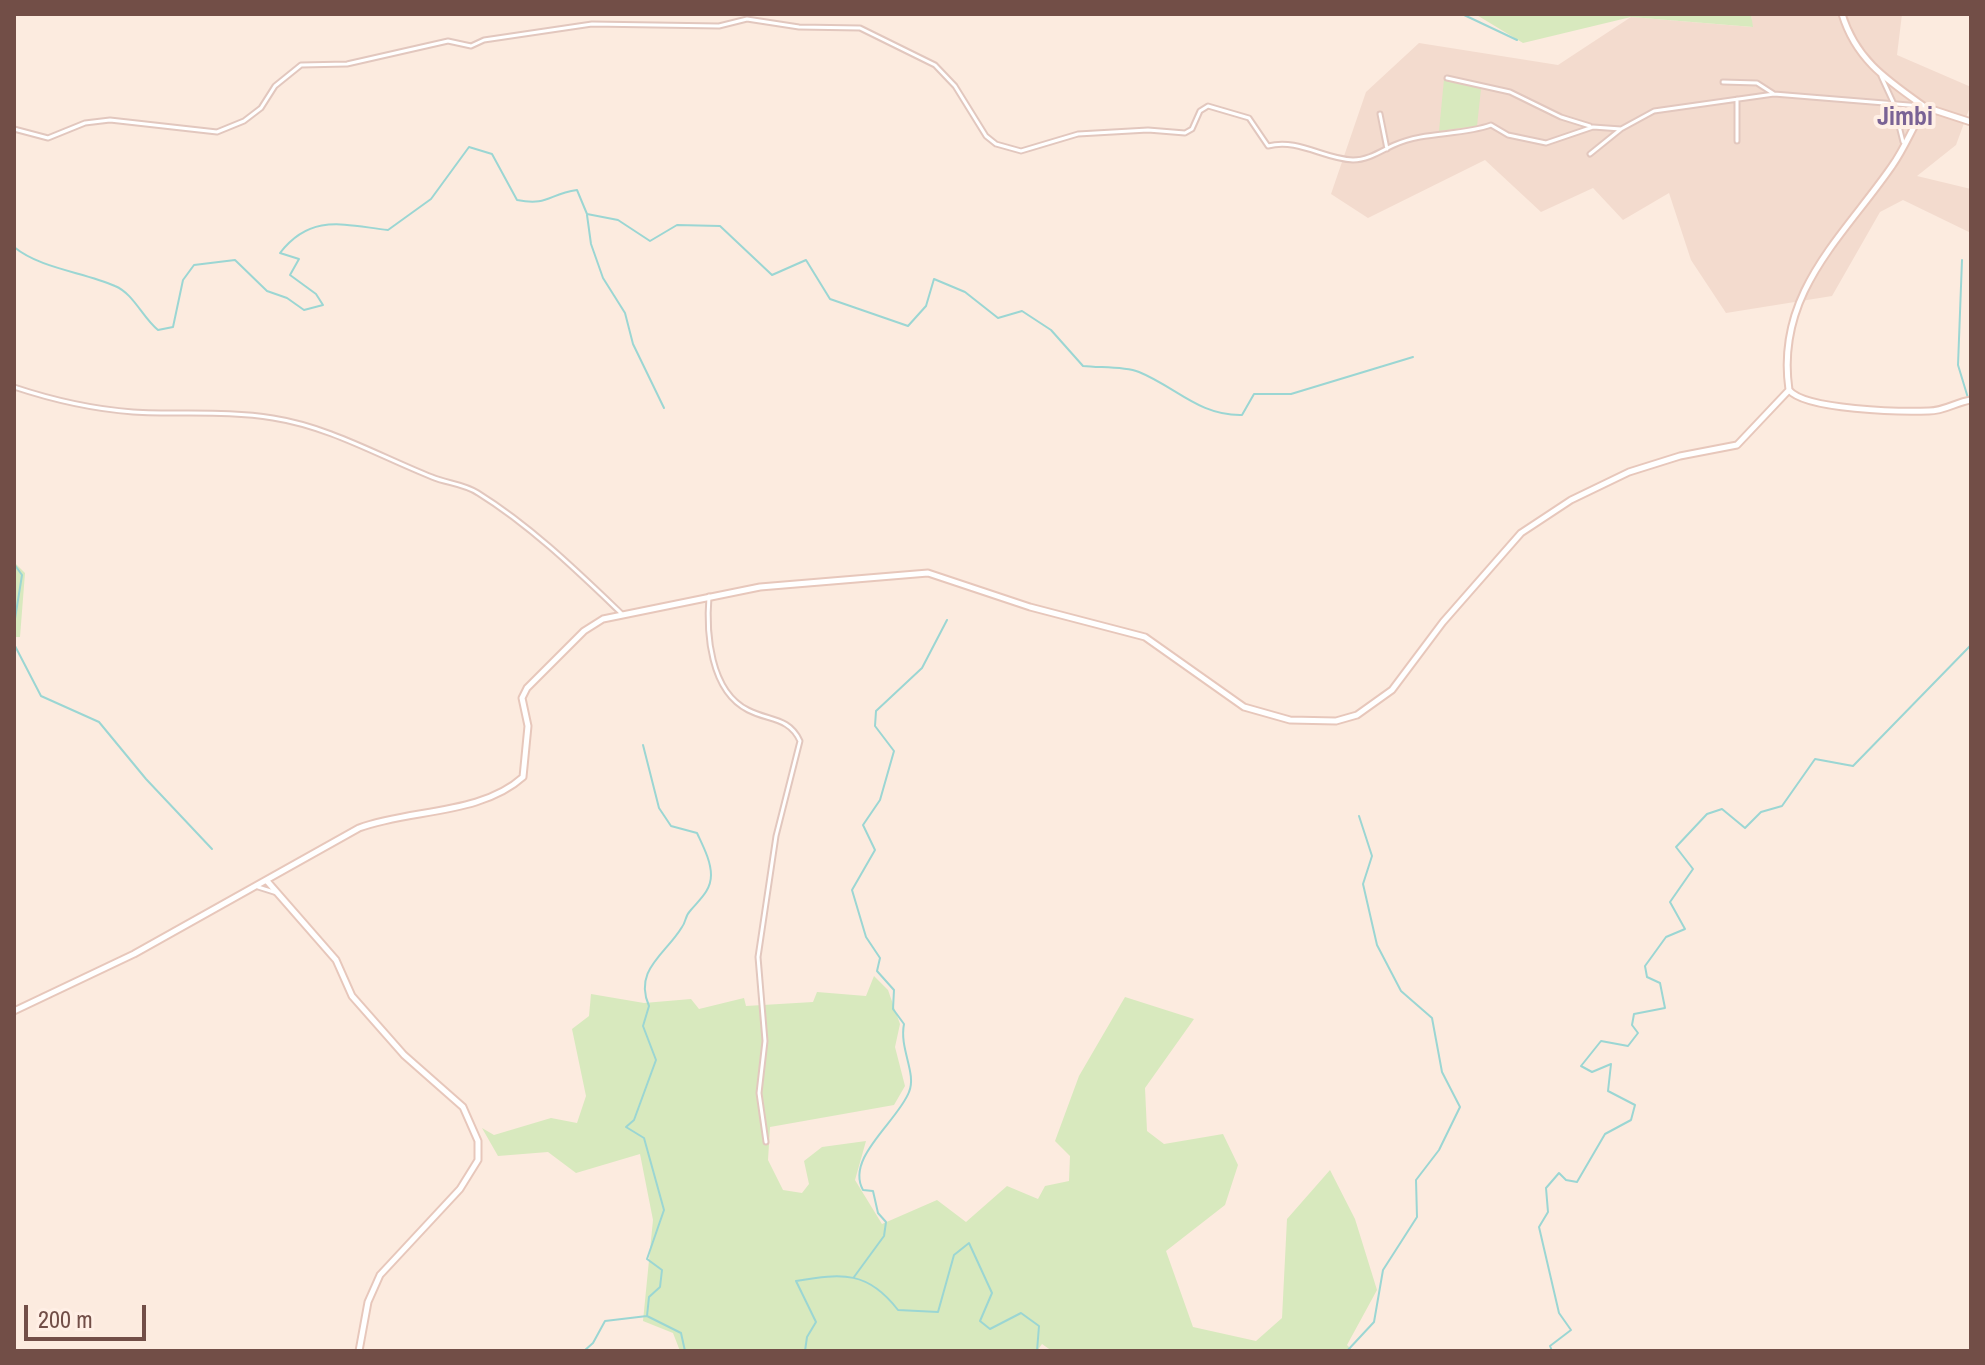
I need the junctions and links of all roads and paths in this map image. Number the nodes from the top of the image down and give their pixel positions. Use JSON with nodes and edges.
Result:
{"nodes":[{"id":1,"x":1842,"y":14,"type":"edge"},
{"id":2,"x":1881,"y":76,"type":"junction"},
{"id":3,"x":1447,"y":78,"type":"dead end"},
{"id":4,"x":1723,"y":82,"type":"dead end"},
{"id":5,"x":1774,"y":94,"type":"junction"},
{"id":6,"x":1737,"y":99,"type":"junction"},
{"id":7,"x":1893,"y":102,"type":"junction"},
{"id":8,"x":1925,"y":107,"type":"junction"},
{"id":9,"x":1380,"y":114,"type":"dead end"},
{"id":10,"x":1971,"y":122,"type":"edge"},
{"id":11,"x":1593,"y":127,"type":"junction"},
{"id":12,"x":14,"y":129,"type":"edge"},
{"id":13,"x":1621,"y":129,"type":"junction"},
{"id":14,"x":1737,"y":141,"type":"dead end"},
{"id":15,"x":1903,"y":142,"type":"junction"},
{"id":16,"x":1387,"y":149,"type":"junction"},
{"id":17,"x":1590,"y":154,"type":"dead end"},
{"id":18,"x":14,"y":387,"type":"edge"},
{"id":19,"x":1789,"y":390,"type":"junction"},
{"id":20,"x":1968,"y":400,"type":"edge"},
{"id":21,"x":709,"y":596,"type":"junction"},
{"id":22,"x":622,"y":614,"type":"junction"},
{"id":23,"x":267,"y":881,"type":"junction"},
{"id":24,"x":254,"y":887,"type":"junction"},
{"id":25,"x":278,"y":893,"type":"junction"},
{"id":26,"x":14,"y":1011,"type":"edge"},
{"id":27,"x":766,"y":1142,"type":"dead end"},
{"id":28,"x":359,"y":1351,"type":"edge"}],
"edges":[{"from":1,"to":2,"type":"street"},
{"from":2,"to":7,"type":"street"},
{"from":2,"to":8,"type":"street"},
{"from":3,"to":11,"type":"street"},
{"from":4,"to":5,"type":"street"},
{"from":5,"to":6,"type":"street"},
{"from":5,"to":7,"type":"street"},
{"from":6,"to":13,"type":"street"},
{"from":6,"to":14,"type":"street"},
{"from":7,"to":8,"type":"street"},
{"from":7,"to":15,"type":"street"},
{"from":8,"to":10,"type":"street"},
{"from":8,"to":15,"type":"street"},
{"from":9,"to":16,"type":"street"},
{"from":11,"to":13,"type":"street"},
{"from":11,"to":16,"type":"street"},
{"from":12,"to":16,"type":"street"},
{"from":13,"to":17,"type":"street"},
{"from":15,"to":19,"type":"street"},
{"from":18,"to":22,"type":"street"},
{"from":19,"to":20,"type":"street"},
{"from":19,"to":21,"type":"street"},
{"from":21,"to":22,"type":"street"},
{"from":21,"to":27,"type":"street"},
{"from":22,"to":23,"type":"street"},
{"from":23,"to":24,"type":"street"},
{"from":23,"to":25,"type":"street"},
{"from":24,"to":25,"type":"street"},
{"from":24,"to":26,"type":"street"},
{"from":25,"to":28,"type":"street"}]}
